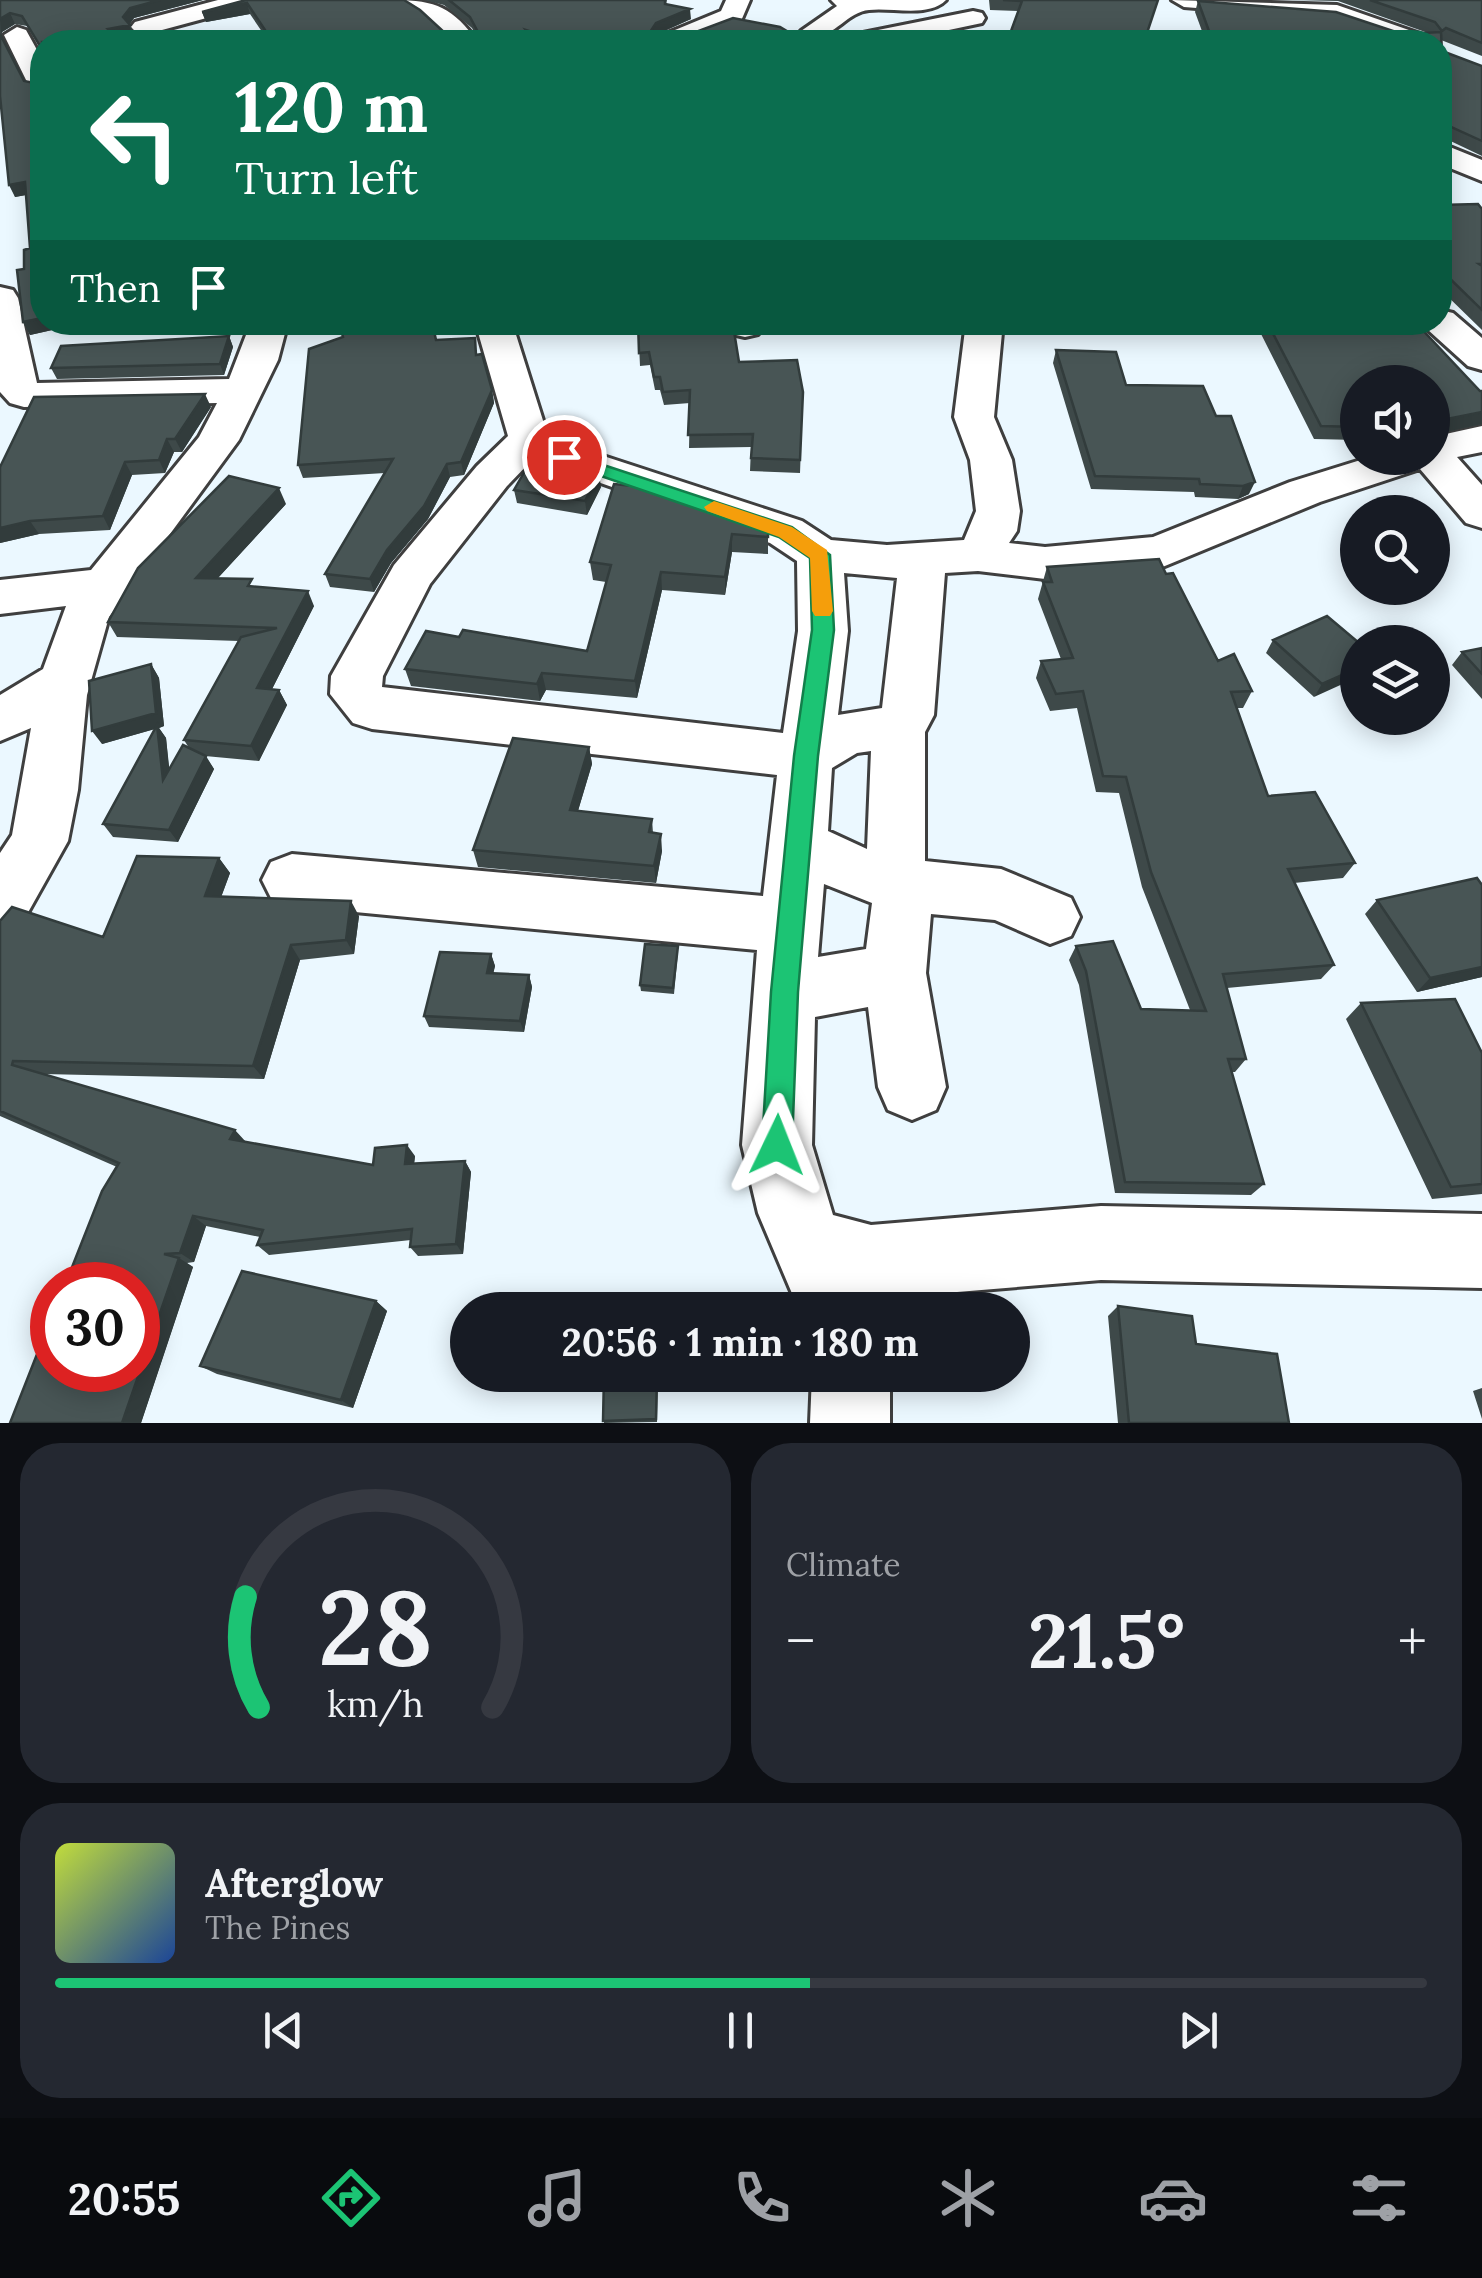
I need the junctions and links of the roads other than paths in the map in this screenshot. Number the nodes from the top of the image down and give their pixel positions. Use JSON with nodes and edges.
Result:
{"nodes":[{"id":1,"x":407,"y":0,"type":"edge"},
{"id":2,"x":738,"y":0,"type":"edge"},
{"id":3,"x":934,"y":0,"type":"edge"},
{"id":4,"x":1184,"y":0,"type":"edge"},
{"id":5,"x":236,"y":1,"type":"edge"},
{"id":6,"x":852,"y":1,"type":"edge"},
{"id":7,"x":468,"y":4,"type":"edge"},
{"id":8,"x":433,"y":12,"type":"junction"},
{"id":9,"x":971,"y":20,"type":"edge"},
{"id":10,"x":1178,"y":28,"type":"dead end"},
{"id":11,"x":146,"y":30,"type":"edge"},
{"id":12,"x":452,"y":30,"type":"edge"},
{"id":13,"x":697,"y":30,"type":"edge"},
{"id":14,"x":814,"y":30,"type":"dead end"},
{"id":15,"x":920,"y":30,"type":"edge"},
{"id":16,"x":1387,"y":30,"type":"edge"},
{"id":17,"x":17,"y":36,"type":"edge"},
{"id":18,"x":30,"y":62,"type":"edge"},
{"id":19,"x":30,"y":90,"type":"edge"},
{"id":20,"x":14,"y":95,"type":"edge"},
{"id":21,"x":1452,"y":158,"type":"edge"},
{"id":22,"x":1482,"y":172,"type":"edge"},
{"id":23,"x":0,"y":298,"type":"edge"},
{"id":24,"x":1452,"y":332,"type":"edge"},
{"id":25,"x":267,"y":335,"type":"edge"},
{"id":26,"x":497,"y":335,"type":"edge"},
{"id":27,"x":983,"y":335,"type":"edge"},
{"id":28,"x":1482,"y":358,"type":"edge"},
{"id":29,"x":244,"y":392,"type":"junction"},
{"id":30,"x":530,"y":438,"type":"junction"},
{"id":31,"x":1482,"y":439,"type":"edge"},
{"id":32,"x":1450,"y":448,"type":"edge"},
{"id":33,"x":1358,"y":475,"type":"edge"},
{"id":34,"x":1450,"y":475,"type":"edge"},
{"id":35,"x":1482,"y":513,"type":"edge"},
{"id":36,"x":820,"y":555,"type":"junction"},
{"id":37,"x":978,"y":555,"type":"junction"},
{"id":38,"x":921,"y":558,"type":"junction"},
{"id":39,"x":104,"y":585,"type":"junction"},
{"id":40,"x":0,"y":597,"type":"edge"},
{"id":41,"x":66,"y":680,"type":"junction"},
{"id":42,"x":0,"y":721,"type":"edge"},
{"id":43,"x":898,"y":726,"type":"junction"},
{"id":44,"x":806,"y":756,"type":"junction"},
{"id":45,"x":798,"y":844,"type":"junction"},
{"id":46,"x":292,"y":880,"type":"dead end"},
{"id":47,"x":904,"y":885,"type":"junction"},
{"id":48,"x":0,"y":906,"type":"edge"},
{"id":49,"x":1050,"y":917,"type":"dead end"},
{"id":50,"x":791,"y":926,"type":"junction"},
{"id":51,"x":895,"y":973,"type":"junction"},
{"id":52,"x":784,"y":992,"type":"junction"},
{"id":53,"x":912,"y":1086,"type":"dead end"},
{"id":54,"x":1482,"y":1251,"type":"edge"},
{"id":55,"x":825,"y":1278,"type":"edge"},
{"id":56,"x":851,"y":1392,"type":"edge"},
{"id":57,"x":850,"y":1423,"type":"edge"}],
"edges":[{"from":1,"to":8,"type":"street"},
{"from":2,"to":13,"type":"street"},
{"from":3,"to":6,"type":"street"},
{"from":4,"to":10,"type":"street"},
{"from":4,"to":16,"type":"street"},
{"from":5,"to":11,"type":"street"},
{"from":6,"to":14,"type":"street"},
{"from":7,"to":8,"type":"street"},
{"from":8,"to":12,"type":"street"},
{"from":9,"to":15,"type":"street"},
{"from":17,"to":18,"type":"street"},
{"from":19,"to":20,"type":"street"},
{"from":21,"to":22,"type":"street"},
{"from":23,"to":29,"type":"street"},
{"from":24,"to":28,"type":"street"},
{"from":25,"to":29,"type":"street"},
{"from":26,"to":30,"type":"street"},
{"from":27,"to":37,"type":"street"},
{"from":29,"to":39,"type":"street"},
{"from":30,"to":36,"type":"street"},
{"from":30,"to":44,"type":"street"},
{"from":31,"to":32,"type":"street"},
{"from":33,"to":37,"type":"street"},
{"from":34,"to":35,"type":"street"},
{"from":36,"to":38,"type":"street"},
{"from":36,"to":44,"type":"street"},
{"from":37,"to":38,"type":"street"},
{"from":38,"to":43,"type":"street"},
{"from":39,"to":40,"type":"street"},
{"from":39,"to":41,"type":"street"},
{"from":41,"to":42,"type":"street"},
{"from":41,"to":48,"type":"street"},
{"from":43,"to":44,"type":"street"},
{"from":43,"to":47,"type":"street"},
{"from":44,"to":45,"type":"street"},
{"from":45,"to":47,"type":"street"},
{"from":45,"to":50,"type":"street"},
{"from":46,"to":50,"type":"street"},
{"from":47,"to":49,"type":"street"},
{"from":47,"to":51,"type":"street"},
{"from":50,"to":52,"type":"street"},
{"from":51,"to":52,"type":"street"},
{"from":51,"to":53,"type":"street"},
{"from":52,"to":55,"type":"street"},
{"from":54,"to":55,"type":"street"},
{"from":56,"to":57,"type":"street"}]}
